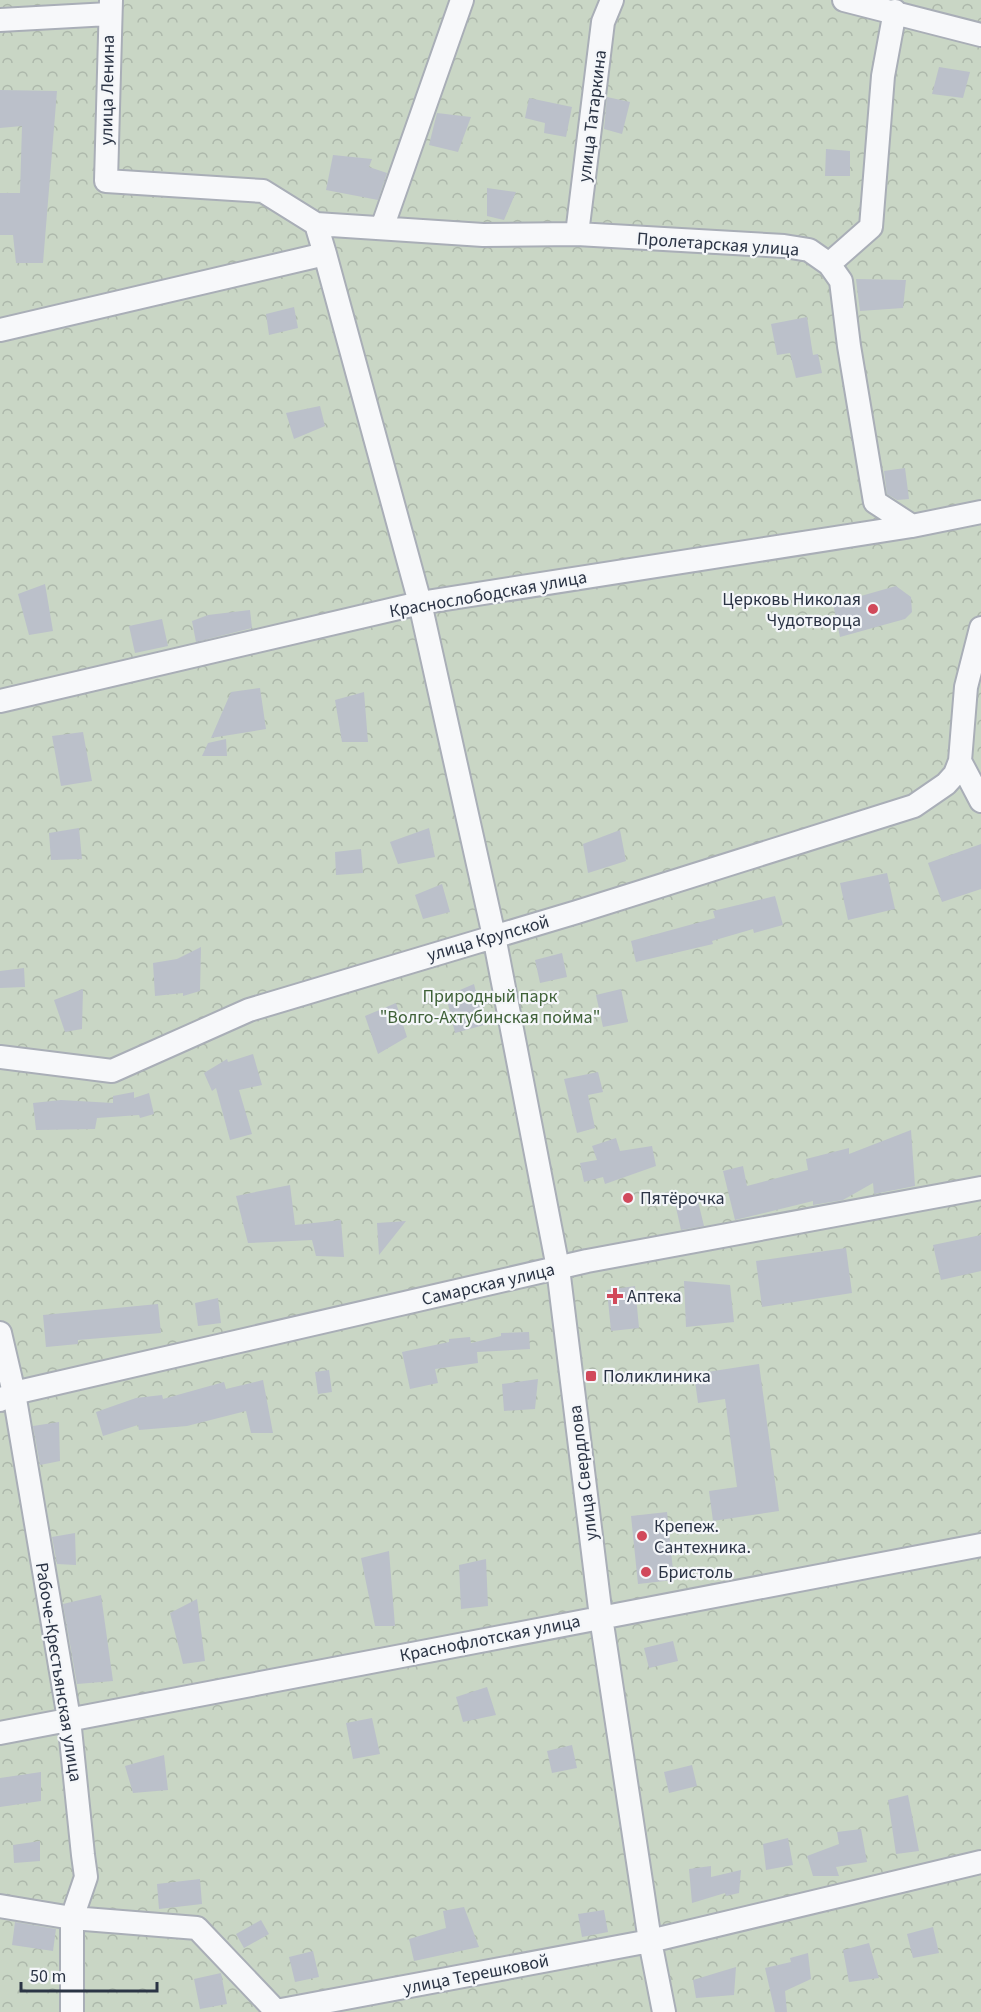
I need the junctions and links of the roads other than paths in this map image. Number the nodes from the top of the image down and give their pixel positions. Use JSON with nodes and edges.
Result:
{"nodes":[{"id":1,"x":462,"y":0,"type":"edge"},
{"id":2,"x":612,"y":0,"type":"edge"},
{"id":3,"x":844,"y":0,"type":"edge"},
{"id":4,"x":110,"y":7,"type":"edge"},
{"id":5,"x":895,"y":11,"type":"junction"},
{"id":6,"x":0,"y":20,"type":"edge"},
{"id":7,"x":981,"y":35,"type":"edge"},
{"id":8,"x":316,"y":224,"type":"junction"},
{"id":9,"x":382,"y":228,"type":"junction"},
{"id":10,"x":577,"y":234,"type":"junction"},
{"id":11,"x":325,"y":254,"type":"junction"},
{"id":12,"x":829,"y":264,"type":"junction"},
{"id":13,"x":0,"y":330,"type":"edge"},
{"id":14,"x":981,"y":512,"type":"edge"},
{"id":15,"x":912,"y":526,"type":"junction"},
{"id":16,"x":420,"y":603,"type":"junction"},
{"id":17,"x":981,"y":628,"type":"edge"},
{"id":18,"x":0,"y":700,"type":"edge"},
{"id":19,"x":960,"y":761,"type":"junction"},
{"id":20,"x":981,"y":801,"type":"edge"},
{"id":21,"x":494,"y":936,"type":"junction"},
{"id":22,"x":0,"y":1057,"type":"edge"},
{"id":23,"x":981,"y":1188,"type":"edge"},
{"id":24,"x":558,"y":1268,"type":"junction"},
{"id":25,"x":0,"y":1333,"type":"edge"},
{"id":26,"x":7,"y":1397,"type":"edge"},
{"id":27,"x":981,"y":1545,"type":"edge"},
{"id":28,"x":601,"y":1617,"type":"junction"},
{"id":29,"x":69,"y":1719,"type":"junction"},
{"id":30,"x":0,"y":1733,"type":"edge"},
{"id":31,"x":981,"y":1862,"type":"edge"},
{"id":32,"x":0,"y":1906,"type":"edge"},
{"id":33,"x":72,"y":1918,"type":"junction"},
{"id":34,"x":650,"y":1941,"type":"junction"},
{"id":35,"x":72,"y":2012,"type":"edge"},
{"id":36,"x":277,"y":2012,"type":"edge"},
{"id":37,"x":664,"y":2012,"type":"edge"}],
"edges":[{"from":1,"to":9,"type":"street"},
{"from":2,"to":10,"type":"street","name":"улица Татаркина"},
{"from":3,"to":5,"type":"street"},
{"from":4,"to":6,"type":"street"},
{"from":4,"to":8,"type":"street","name":"улица Ленина"},
{"from":5,"to":7,"type":"street"},
{"from":5,"to":12,"type":"street"},
{"from":8,"to":9,"type":"street","name":"Пролетарская улица"},
{"from":8,"to":11,"type":"street","name":"улица Свердлова"},
{"from":9,"to":10,"type":"street","name":"Пролетарская улица"},
{"from":10,"to":12,"type":"street","name":"Пролетарская улица"},
{"from":11,"to":13,"type":"street"},
{"from":11,"to":16,"type":"street","name":"улица Свердлова"},
{"from":12,"to":15,"type":"street"},
{"from":14,"to":15,"type":"street","name":"Краснослободская улица"},
{"from":15,"to":16,"type":"street","name":"Краснослободская улица"},
{"from":16,"to":18,"type":"street","name":"Краснослободская улица"},
{"from":16,"to":21,"type":"street","name":"улица Свердлова"},
{"from":17,"to":19,"type":"street"},
{"from":19,"to":20,"type":"street"},
{"from":19,"to":21,"type":"street","name":"улица Крупской"},
{"from":21,"to":22,"type":"street","name":"улица Крупской"},
{"from":21,"to":24,"type":"street","name":"улица Свердлова"},
{"from":23,"to":24,"type":"street","name":"Самарская улица"},
{"from":24,"to":26,"type":"street","name":"Самарская улица"},
{"from":24,"to":28,"type":"street","name":"улица Свердлова"},
{"from":25,"to":26,"type":"street","name":"Рабоче-Крестьянская улица"},
{"from":26,"to":29,"type":"street","name":"Рабоче-Крестьянская улица"},
{"from":27,"to":28,"type":"street","name":"Краснофлотская улица"},
{"from":28,"to":29,"type":"street","name":"Краснофлотская улица"},
{"from":28,"to":34,"type":"street","name":"улица Свердлова"},
{"from":29,"to":30,"type":"street","name":"Краснофлотская улица"},
{"from":29,"to":33,"type":"street","name":"Рабоче-Крестьянская улица"},
{"from":31,"to":34,"type":"street","name":"улица Терешковой"},
{"from":32,"to":33,"type":"street","name":"улица Терешковой"},
{"from":33,"to":35,"type":"street","name":"Рабоче-Крестьянская улица"},
{"from":33,"to":36,"type":"street","name":"улица Терешковой"},
{"from":34,"to":36,"type":"street","name":"улица Терешковой"},
{"from":34,"to":37,"type":"street","name":"улица Свердлова"}]}
